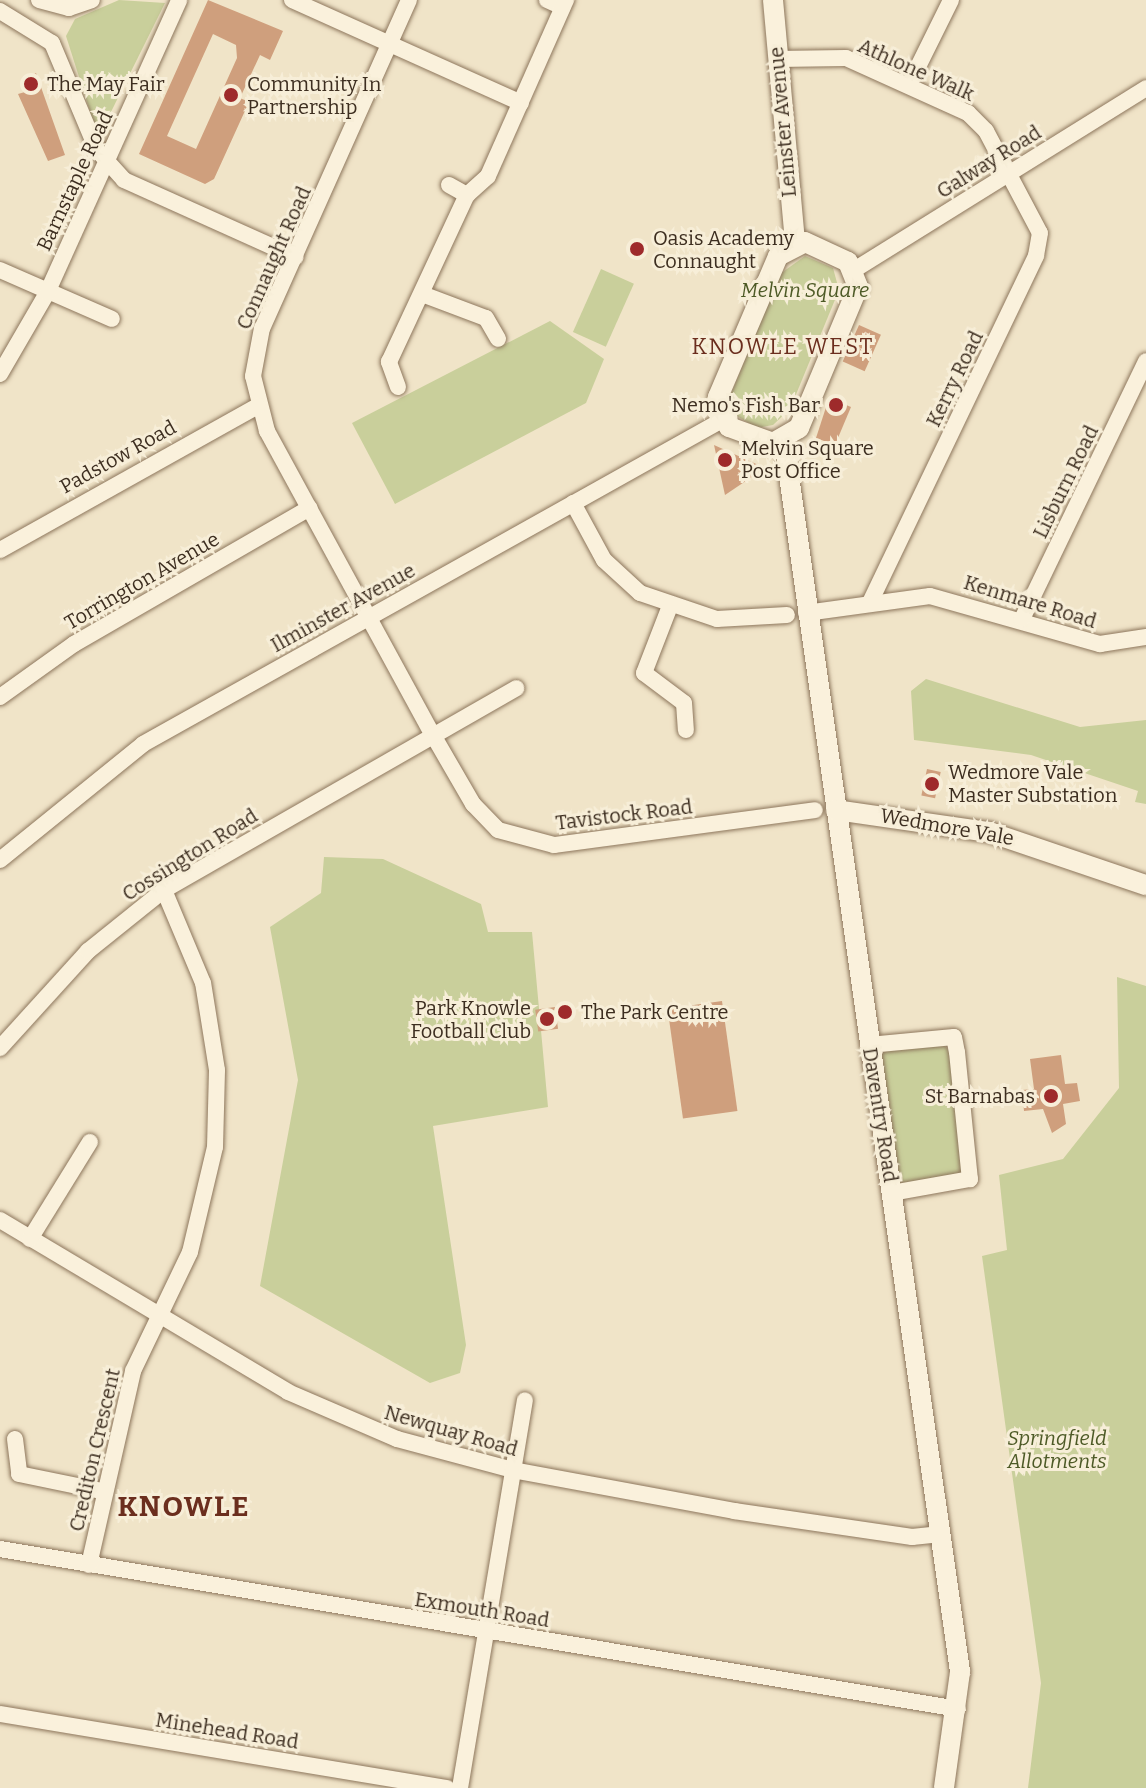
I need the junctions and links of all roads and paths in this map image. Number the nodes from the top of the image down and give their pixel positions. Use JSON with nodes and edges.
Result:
{"nodes":[{"id":1,"x":39,"y":0,"type":"edge"},
{"id":2,"x":92,"y":0,"type":"edge"},
{"id":3,"x":179,"y":0,"type":"edge"},
{"id":4,"x":292,"y":0,"type":"edge"},
{"id":5,"x":409,"y":0,"type":"edge"},
{"id":6,"x":773,"y":0,"type":"edge"},
{"id":7,"x":951,"y":0,"type":"edge"},
{"id":8,"x":559,"y":2,"type":"edge"},
{"id":9,"x":0,"y":11,"type":"edge"},
{"id":10,"x":390,"y":45,"type":"junction"},
{"id":11,"x":777,"y":59,"type":"junction"},
{"id":12,"x":909,"y":85,"type":"junction"},
{"id":13,"x":1146,"y":88,"type":"edge"},
{"id":14,"x":521,"y":103,"type":"junction"},
{"id":15,"x":106,"y":162,"type":"junction"},
{"id":16,"x":1008,"y":173,"type":"junction"},
{"id":17,"x":449,"y":185,"type":"dead end"},
{"id":18,"x":467,"y":195,"type":"junction"},
{"id":19,"x":795,"y":243,"type":"junction"},
{"id":20,"x":295,"y":257,"type":"junction"},
{"id":21,"x":0,"y":270,"type":"edge"},
{"id":22,"x":854,"y":270,"type":"junction"},
{"id":23,"x":47,"y":293,"type":"junction"},
{"id":24,"x":422,"y":294,"type":"junction"},
{"id":25,"x":112,"y":319,"type":"dead end"},
{"id":26,"x":498,"y":339,"type":"dead end"},
{"id":27,"x":1146,"y":361,"type":"edge"},
{"id":28,"x":0,"y":374,"type":"edge"},
{"id":29,"x":398,"y":387,"type":"dead end"},
{"id":30,"x":258,"y":406,"type":"junction"},
{"id":31,"x":724,"y":419,"type":"junction"},
{"id":32,"x":784,"y":441,"type":"junction"},
{"id":33,"x":573,"y":503,"type":"junction"},
{"id":34,"x":310,"y":508,"type":"junction"},
{"id":35,"x":0,"y":550,"type":"edge"},
{"id":36,"x":870,"y":602,"type":"junction"},
{"id":37,"x":670,"y":606,"type":"junction"},
{"id":38,"x":797,"y":614,"type":"junction"},
{"id":39,"x":366,"y":618,"type":"junction"},
{"id":40,"x":1022,"y":619,"type":"junction"},
{"id":41,"x":1146,"y":637,"type":"edge"},
{"id":42,"x":516,"y":688,"type":"dead end"},
{"id":43,"x":0,"y":697,"type":"edge"},
{"id":44,"x":686,"y":730,"type":"dead end"},
{"id":45,"x":433,"y":735,"type":"junction"},
{"id":46,"x":815,"y":810,"type":"dead end"},
{"id":47,"x":836,"y":810,"type":"junction"},
{"id":48,"x":0,"y":860,"type":"edge"},
{"id":49,"x":1146,"y":885,"type":"edge"},
{"id":50,"x":164,"y":890,"type":"junction"},
{"id":51,"x":869,"y":1045,"type":"junction"},
{"id":52,"x":0,"y":1048,"type":"edge"},
{"id":53,"x":90,"y":1142,"type":"dead end"},
{"id":54,"x":892,"y":1193,"type":"junction"},
{"id":55,"x":0,"y":1220,"type":"edge"},
{"id":56,"x":30,"y":1239,"type":"junction"},
{"id":57,"x":157,"y":1315,"type":"junction"},
{"id":58,"x":525,"y":1400,"type":"dead end"},
{"id":59,"x":15,"y":1439,"type":"dead end"},
{"id":60,"x":513,"y":1470,"type":"junction"},
{"id":61,"x":102,"y":1491,"type":"junction"},
{"id":62,"x":941,"y":1534,"type":"junction"},
{"id":63,"x":0,"y":1549,"type":"edge"},
{"id":64,"x":89,"y":1565,"type":"junction"},
{"id":65,"x":486,"y":1630,"type":"junction"},
{"id":66,"x":958,"y":1709,"type":"junction"},
{"id":67,"x":0,"y":1714,"type":"edge"},
{"id":68,"x":447,"y":1788,"type":"edge"},
{"id":69,"x":460,"y":1788,"type":"edge"},
{"id":70,"x":944,"y":1788,"type":"edge"}],
"edges":[{"from":1,"to":2,"type":"street"},
{"from":3,"to":15,"type":"street","name":"Barnstaple Road"},
{"from":4,"to":10,"type":"street"},
{"from":5,"to":10,"type":"street","name":"Connaught Road"},
{"from":6,"to":11,"type":"street","name":"Leinster Avenue"},
{"from":7,"to":12,"type":"street"},
{"from":8,"to":14,"type":"street"},
{"from":9,"to":15,"type":"street"},
{"from":10,"to":14,"type":"street"},
{"from":10,"to":20,"type":"street","name":"Connaught Road"},
{"from":11,"to":12,"type":"street","name":"Athlone Walk"},
{"from":11,"to":19,"type":"street","name":"Leinster Avenue"},
{"from":12,"to":16,"type":"street","name":"Athlone Walk"},
{"from":13,"to":16,"type":"street","name":"Galway Road"},
{"from":14,"to":18,"type":"street"},
{"from":15,"to":20,"type":"street"},
{"from":15,"to":23,"type":"street","name":"Barnstaple Road"},
{"from":16,"to":22,"type":"street","name":"Galway Road"},
{"from":16,"to":36,"type":"street","name":"Kerry Road"},
{"from":17,"to":18,"type":"street"},
{"from":18,"to":24,"type":"street"},
{"from":19,"to":22,"type":"street"},
{"from":19,"to":31,"type":"street"},
{"from":20,"to":30,"type":"street","name":"Connaught Road"},
{"from":21,"to":23,"type":"street"},
{"from":22,"to":32,"type":"street"},
{"from":23,"to":25,"type":"street"},
{"from":23,"to":28,"type":"street","name":"Barnstaple Road"},
{"from":24,"to":26,"type":"street"},
{"from":24,"to":29,"type":"street"},
{"from":27,"to":40,"type":"street","name":"Lisburn Road"},
{"from":30,"to":34,"type":"street","name":"Connaught Road"},
{"from":30,"to":35,"type":"street","name":"Padstow Road"},
{"from":31,"to":32,"type":"street"},
{"from":31,"to":33,"type":"street","name":"Ilminster Avenue"},
{"from":32,"to":38,"type":"street","name":"Daventry Road"},
{"from":33,"to":37,"type":"street","name":"Kenmare Road"},
{"from":33,"to":39,"type":"street","name":"Ilminster Avenue"},
{"from":34,"to":39,"type":"street","name":"Connaught Road"},
{"from":34,"to":43,"type":"street","name":"Torrington Avenue"},
{"from":36,"to":38,"type":"street","name":"Kenmare Road"},
{"from":36,"to":40,"type":"street","name":"Kenmare Road"},
{"from":37,"to":38,"type":"street","name":"Kenmare Road"},
{"from":37,"to":44,"type":"street"},
{"from":38,"to":47,"type":"street","name":"Daventry Road"},
{"from":39,"to":45,"type":"street","name":"Tavistock Road"},
{"from":39,"to":48,"type":"street","name":"Ilminster Avenue"},
{"from":40,"to":41,"type":"street","name":"Kenmare Road"},
{"from":42,"to":45,"type":"street","name":"Cossington Road"},
{"from":45,"to":46,"type":"street","name":"Tavistock Road"},
{"from":45,"to":50,"type":"street","name":"Cossington Road"},
{"from":47,"to":49,"type":"street","name":"Wedmore Vale"},
{"from":47,"to":51,"type":"street","name":"Daventry Road"},
{"from":50,"to":52,"type":"street","name":"Cossington Road"},
{"from":50,"to":57,"type":"street","name":"Crediton Crescent"},
{"from":51,"to":54,"type":"street","name":"Daventry Road"},
{"from":51,"to":54,"type":"street"},
{"from":53,"to":56,"type":"street"},
{"from":54,"to":62,"type":"street","name":"Daventry Road"},
{"from":55,"to":56,"type":"street","name":"Newquay Road"},
{"from":56,"to":57,"type":"street","name":"Newquay Road"},
{"from":57,"to":60,"type":"street","name":"Newquay Road"},
{"from":57,"to":61,"type":"street","name":"Crediton Crescent"},
{"from":58,"to":60,"type":"street"},
{"from":59,"to":61,"type":"street"},
{"from":60,"to":62,"type":"street","name":"Newquay Road"},
{"from":60,"to":65,"type":"street"},
{"from":61,"to":64,"type":"street","name":"Crediton Crescent"},
{"from":62,"to":66,"type":"street","name":"Daventry Road"},
{"from":63,"to":64,"type":"street","name":"Exmouth Road"},
{"from":64,"to":65,"type":"street","name":"Exmouth Road"},
{"from":65,"to":66,"type":"street","name":"Exmouth Road"},
{"from":65,"to":69,"type":"street"},
{"from":66,"to":70,"type":"street","name":"Daventry Road"},
{"from":67,"to":68,"type":"street","name":"Minehead Road"}]}
